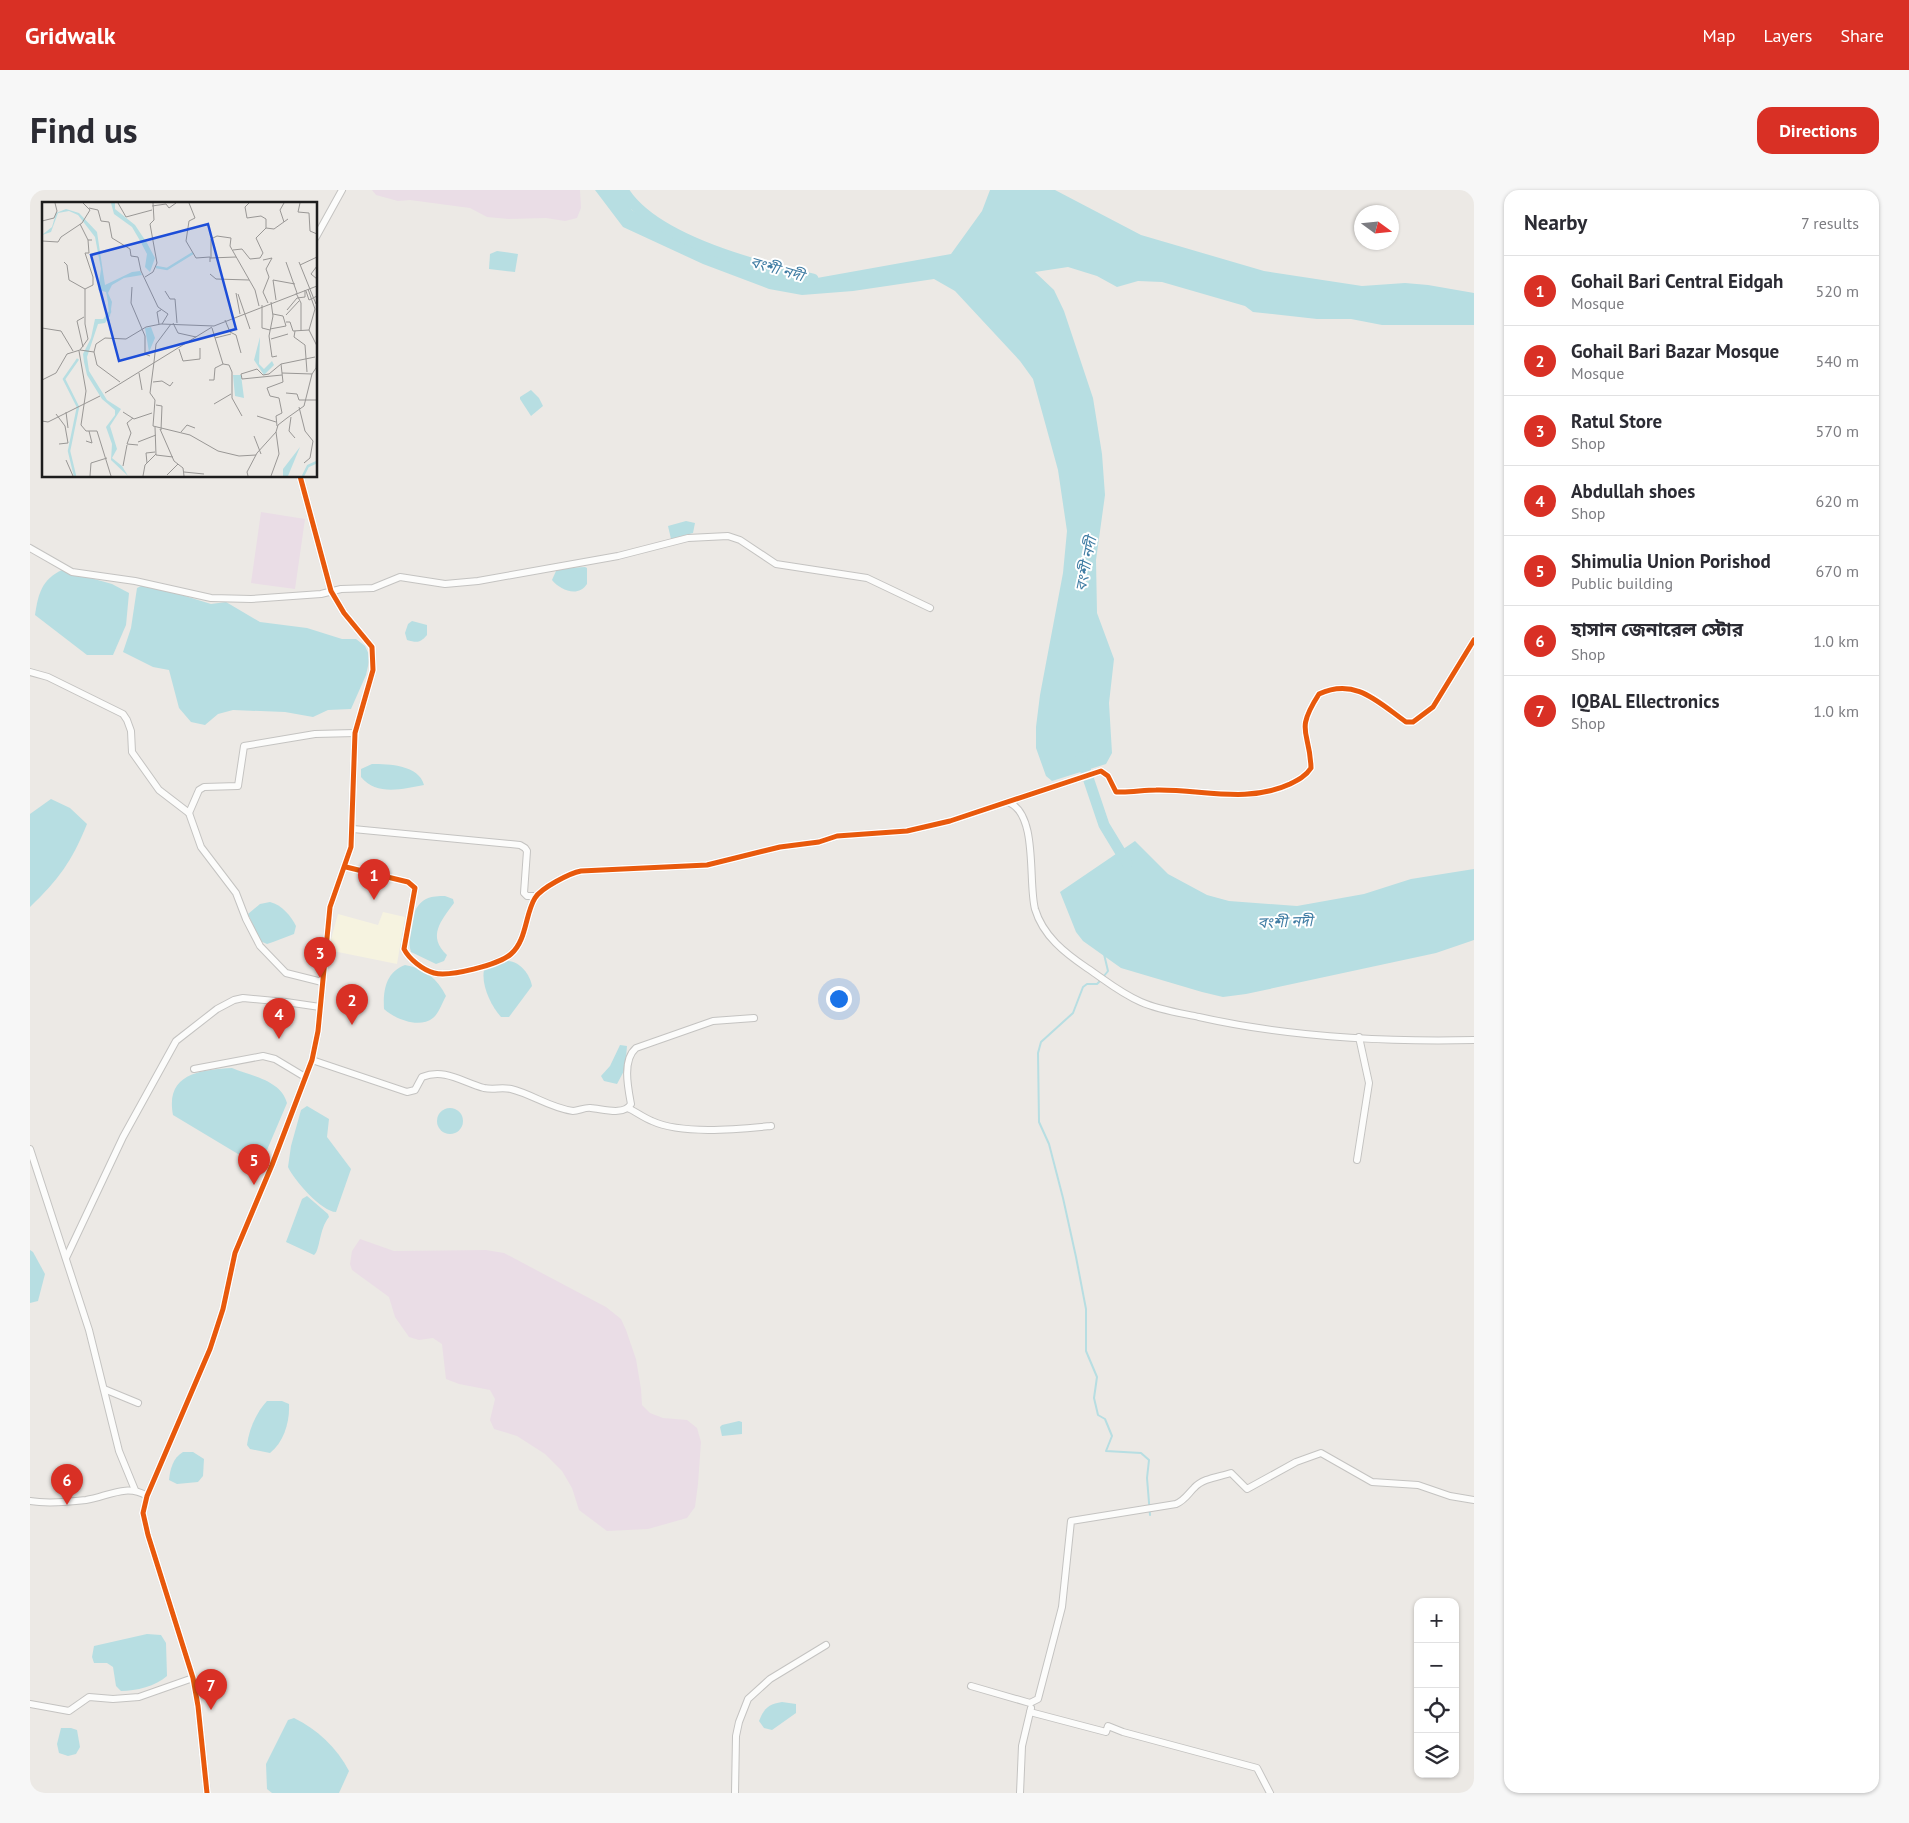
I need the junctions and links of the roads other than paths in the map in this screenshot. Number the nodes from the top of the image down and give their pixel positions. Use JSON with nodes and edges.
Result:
{"nodes":[{"id":1,"x":342,"y":190,"type":"edge"},
{"id":2,"x":318,"y":233,"type":"edge"},
{"id":3,"x":301,"y":478,"type":"edge"},
{"id":4,"x":30,"y":548,"type":"edge"},
{"id":5,"x":332,"y":591,"type":"junction"},
{"id":6,"x":930,"y":608,"type":"dead end"},
{"id":7,"x":1474,"y":640,"type":"edge"},
{"id":8,"x":30,"y":672,"type":"edge"},
{"id":9,"x":355,"y":733,"type":"junction"},
{"id":10,"x":1010,"y":803,"type":"junction"},
{"id":11,"x":189,"y":813,"type":"junction"},
{"id":12,"x":353,"y":829,"type":"junction"},
{"id":13,"x":346,"y":867,"type":"junction"},
{"id":14,"x":536,"y":896,"type":"junction"},
{"id":15,"x":322,"y":982,"type":"junction"},
{"id":16,"x":320,"y":1007,"type":"junction"},
{"id":17,"x":754,"y":1018,"type":"dead end"},
{"id":18,"x":1359,"y":1037,"type":"junction"},
{"id":19,"x":1474,"y":1040,"type":"edge"},
{"id":20,"x":312,"y":1060,"type":"junction"},
{"id":21,"x":194,"y":1069,"type":"dead end"},
{"id":22,"x":305,"y":1077,"type":"junction"},
{"id":23,"x":628,"y":1108,"type":"junction"},
{"id":24,"x":771,"y":1126,"type":"dead end"},
{"id":25,"x":30,"y":1149,"type":"edge"},
{"id":26,"x":1357,"y":1160,"type":"dead end"},
{"id":27,"x":66,"y":1258,"type":"junction"},
{"id":28,"x":104,"y":1389,"type":"junction"},
{"id":29,"x":138,"y":1403,"type":"dead end"},
{"id":30,"x":135,"y":1490,"type":"junction"},
{"id":31,"x":147,"y":1496,"type":"junction"},
{"id":32,"x":30,"y":1500,"type":"edge"},
{"id":33,"x":1474,"y":1500,"type":"edge"},
{"id":34,"x":826,"y":1645,"type":"dead end"},
{"id":35,"x":193,"y":1678,"type":"junction"},
{"id":36,"x":972,"y":1686,"type":"dead end"},
{"id":37,"x":30,"y":1704,"type":"edge"},
{"id":38,"x":1032,"y":1704,"type":"junction"},
{"id":39,"x":1030,"y":1712,"type":"junction"},
{"id":40,"x":207,"y":1793,"type":"edge"},
{"id":41,"x":734,"y":1793,"type":"edge"},
{"id":42,"x":1020,"y":1793,"type":"edge"},
{"id":43,"x":1270,"y":1793,"type":"edge"}],
"edges":[{"from":1,"to":2,"type":"street"},
{"from":3,"to":5,"type":"street"},
{"from":4,"to":5,"type":"street"},
{"from":5,"to":6,"type":"street"},
{"from":5,"to":9,"type":"street"},
{"from":7,"to":10,"type":"street"},
{"from":8,"to":11,"type":"street"},
{"from":9,"to":11,"type":"street"},
{"from":9,"to":12,"type":"street"},
{"from":10,"to":14,"type":"street"},
{"from":10,"to":18,"type":"street"},
{"from":11,"to":15,"type":"street"},
{"from":12,"to":13,"type":"street"},
{"from":12,"to":14,"type":"street"},
{"from":13,"to":14,"type":"street"},
{"from":13,"to":15,"type":"street"},
{"from":15,"to":16,"type":"street"},
{"from":16,"to":20,"type":"street"},
{"from":16,"to":27,"type":"street"},
{"from":17,"to":23,"type":"street"},
{"from":18,"to":19,"type":"street"},
{"from":18,"to":26,"type":"street"},
{"from":20,"to":22,"type":"street"},
{"from":20,"to":23,"type":"street"},
{"from":21,"to":22,"type":"street"},
{"from":22,"to":31,"type":"street"},
{"from":23,"to":24,"type":"street"},
{"from":25,"to":27,"type":"street"},
{"from":27,"to":28,"type":"street"},
{"from":28,"to":29,"type":"street"},
{"from":28,"to":30,"type":"street"},
{"from":30,"to":31,"type":"street"},
{"from":30,"to":32,"type":"street"},
{"from":31,"to":35,"type":"street"},
{"from":33,"to":38,"type":"street"},
{"from":34,"to":41,"type":"street"},
{"from":35,"to":37,"type":"street"},
{"from":35,"to":40,"type":"street"},
{"from":36,"to":38,"type":"street"},
{"from":38,"to":39,"type":"street"},
{"from":39,"to":42,"type":"street"},
{"from":39,"to":43,"type":"street"}]}
